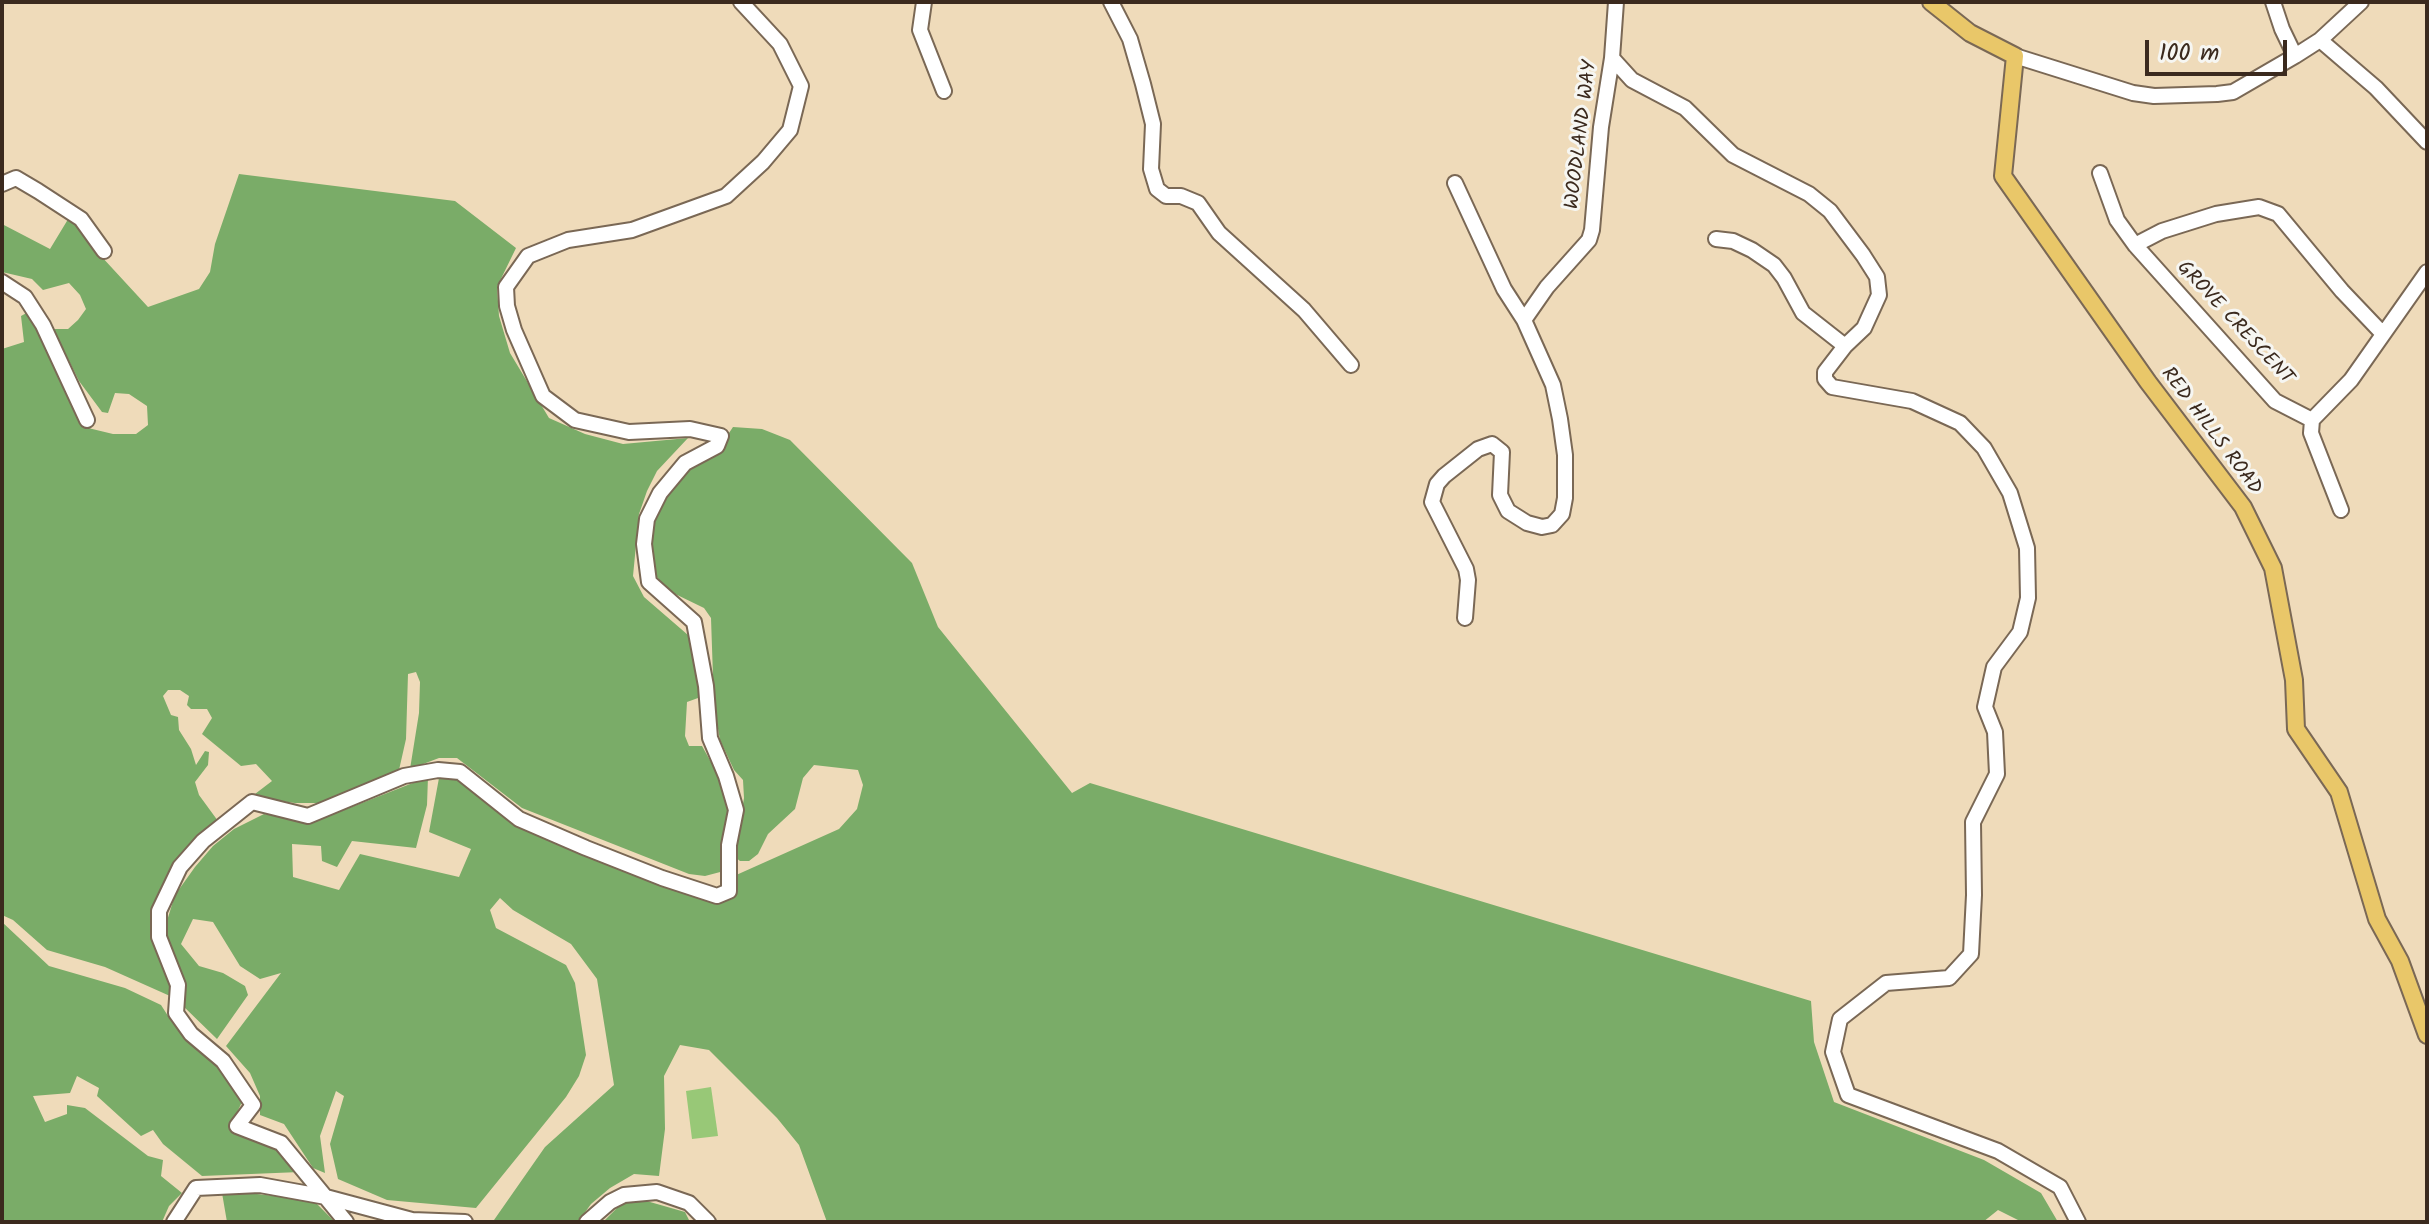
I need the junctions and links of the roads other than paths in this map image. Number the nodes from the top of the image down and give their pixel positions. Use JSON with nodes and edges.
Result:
{"nodes":[{"id":1,"x":741,"y":2,"type":"edge"},
{"id":2,"x":924,"y":2,"type":"edge"},
{"id":3,"x":1111,"y":2,"type":"edge"},
{"id":4,"x":1616,"y":2,"type":"edge"},
{"id":5,"x":1931,"y":2,"type":"edge"},
{"id":6,"x":2273,"y":2,"type":"edge"},
{"id":7,"x":2361,"y":2,"type":"edge"},
{"id":8,"x":2344,"y":9,"type":"edge"},
{"id":9,"x":2320,"y":40,"type":"junction"},
{"id":10,"x":2015,"y":56,"type":"junction"},
{"id":11,"x":2295,"y":56,"type":"junction"},
{"id":12,"x":1612,"y":58,"type":"junction"},
{"id":13,"x":944,"y":91,"type":"dead end"},
{"id":14,"x":2427,"y":142,"type":"edge"},
{"id":15,"x":2100,"y":173,"type":"dead end"},
{"id":16,"x":1455,"y":183,"type":"dead end"},
{"id":17,"x":2,"y":184,"type":"edge"},
{"id":18,"x":1716,"y":239,"type":"dead end"},
{"id":19,"x":2135,"y":245,"type":"junction"},
{"id":20,"x":104,"y":251,"type":"dead end"},
{"id":21,"x":2427,"y":272,"type":"edge"},
{"id":22,"x":2,"y":282,"type":"edge"},
{"id":23,"x":1524,"y":320,"type":"junction"},
{"id":24,"x":2383,"y":334,"type":"junction"},
{"id":25,"x":1845,"y":346,"type":"junction"},
{"id":26,"x":1351,"y":365,"type":"dead end"},
{"id":27,"x":87,"y":420,"type":"dead end"},
{"id":28,"x":2312,"y":420,"type":"junction"},
{"id":29,"x":2341,"y":510,"type":"dead end"},
{"id":30,"x":1465,"y":618,"type":"dead end"},
{"id":31,"x":2427,"y":1035,"type":"edge"},
{"id":32,"x":326,"y":1197,"type":"junction"},
{"id":33,"x":174,"y":1222,"type":"edge"},
{"id":34,"x":346,"y":1222,"type":"edge"},
{"id":35,"x":465,"y":1222,"type":"edge"},
{"id":36,"x":587,"y":1222,"type":"edge"},
{"id":37,"x":708,"y":1222,"type":"edge"},
{"id":38,"x":2078,"y":1222,"type":"edge"}],
"edges":[{"from":1,"to":32,"type":"street"},
{"from":2,"to":13,"type":"street"},
{"from":3,"to":26,"type":"street"},
{"from":4,"to":12,"type":"street","name":"WOODLAND WAY"},
{"from":5,"to":10,"type":"main road"},
{"from":6,"to":11,"type":"street"},
{"from":7,"to":8,"type":"street"},
{"from":8,"to":9,"type":"street"},
{"from":9,"to":11,"type":"street"},
{"from":9,"to":14,"type":"street"},
{"from":10,"to":11,"type":"street"},
{"from":10,"to":31,"type":"main road","name":"RED HILLS ROAD"},
{"from":12,"to":23,"type":"street","name":"WOODLAND WAY"},
{"from":12,"to":25,"type":"street"},
{"from":15,"to":19,"type":"street","name":"GROVE CRESCENT"},
{"from":16,"to":23,"type":"street"},
{"from":17,"to":20,"type":"street"},
{"from":18,"to":25,"type":"street"},
{"from":19,"to":24,"type":"street"},
{"from":19,"to":28,"type":"street","name":"GROVE CRESCENT"},
{"from":21,"to":24,"type":"street"},
{"from":22,"to":27,"type":"street"},
{"from":23,"to":30,"type":"street"},
{"from":24,"to":28,"type":"street"},
{"from":25,"to":38,"type":"street"},
{"from":28,"to":29,"type":"street"},
{"from":32,"to":33,"type":"street"},
{"from":32,"to":34,"type":"street"},
{"from":32,"to":35,"type":"street"},
{"from":36,"to":37,"type":"street"}]}
